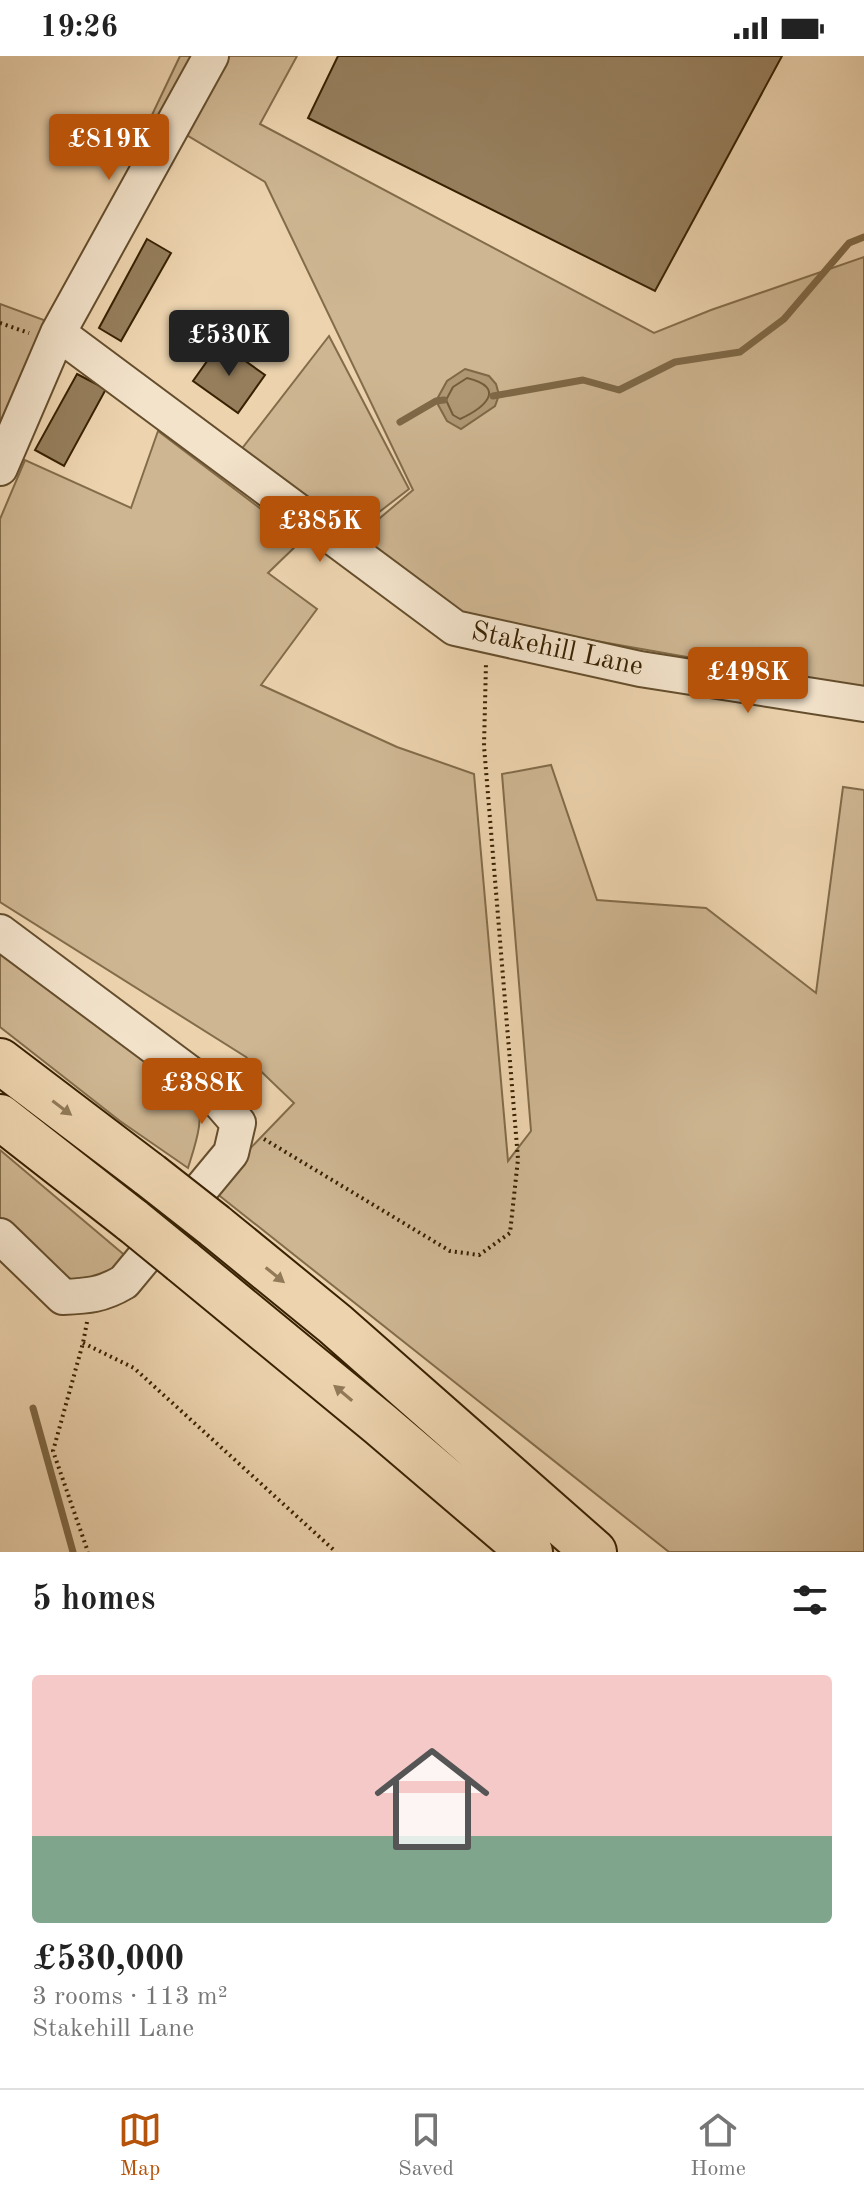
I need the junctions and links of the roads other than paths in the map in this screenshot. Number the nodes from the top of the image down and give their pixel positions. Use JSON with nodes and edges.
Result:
{"nodes":[{"id":1,"x":211,"y":56,"type":"edge"},
{"id":2,"x":58,"y":333,"type":"junction"},
{"id":3,"x":0,"y":468,"type":"edge"},
{"id":4,"x":864,"y":704,"type":"edge"},
{"id":5,"x":0,"y":932,"type":"edge"},
{"id":6,"x":0,"y":1061,"type":"edge"},
{"id":7,"x":0,"y":1117,"type":"edge"},
{"id":8,"x":0,"y":1236,"type":"edge"},
{"id":9,"x":335,"y":1324,"type":"junction"},
{"id":10,"x":380,"y":1424,"type":"junction"},
{"id":11,"x":511,"y":1552,"type":"edge"},
{"id":12,"x":530,"y":1552,"type":"edge"},
{"id":13,"x":594,"y":1552,"type":"edge"},
{"id":14,"x":626,"y":1552,"type":"edge"}],
"edges":[{"from":1,"to":2,"type":"street"},
{"from":2,"to":3,"type":"street"},
{"from":2,"to":4,"type":"street","name":"Stakehill Lane"},
{"from":5,"to":8,"type":"street"},
{"from":6,"to":9,"type":"highway","one_way":true,"bridge":true},
{"from":10,"to":7,"type":"highway","one_way":true,"bridge":true},
{"from":9,"to":13,"type":"highway"},
{"from":9,"to":14,"type":"highway"},
{"from":10,"to":11,"type":"highway"},
{"from":10,"to":12,"type":"highway"}]}
